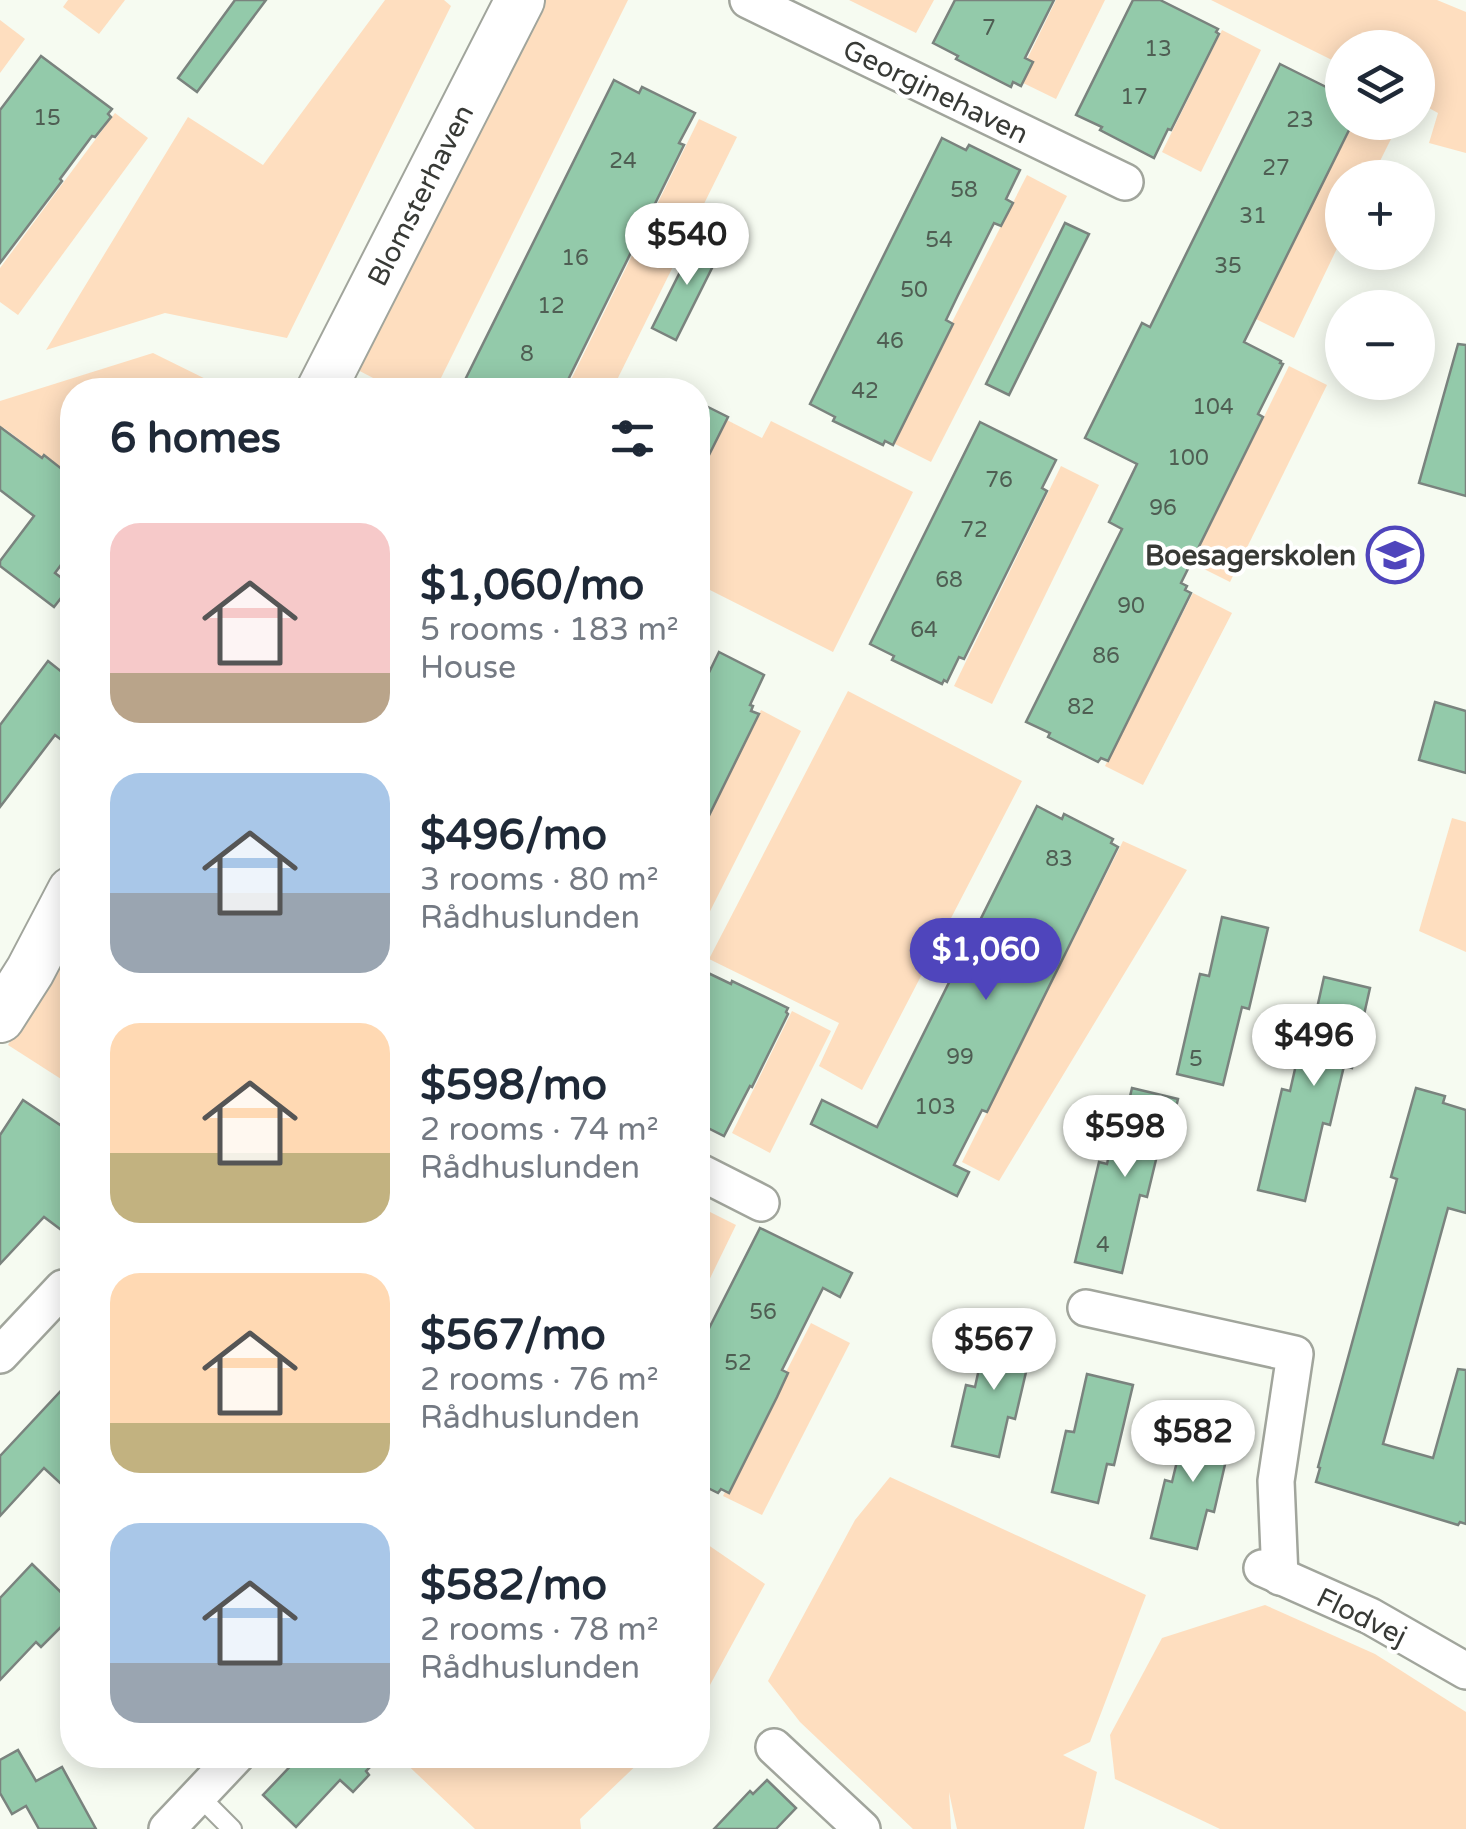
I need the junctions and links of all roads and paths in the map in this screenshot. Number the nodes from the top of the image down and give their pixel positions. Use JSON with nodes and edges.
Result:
{"nodes":[{"id":1,"x":748,"y":0,"type":"edge"},
{"id":2,"x":506,"y":6,"type":"edge"},
{"id":3,"x":1125,"y":182,"type":"dead end"},
{"id":4,"x":326,"y":378,"type":"edge"},
{"id":5,"x":60,"y":914,"type":"edge"},
{"id":6,"x":0,"y":1018,"type":"edge"},
{"id":7,"x":710,"y":1177,"type":"edge"},
{"id":8,"x":761,"y":1203,"type":"dead end"},
{"id":9,"x":60,"y":1291,"type":"edge"},
{"id":10,"x":1086,"y":1308,"type":"dead end"},
{"id":11,"x":0,"y":1355,"type":"edge"},
{"id":12,"x":1466,"y":1671,"type":"edge"},
{"id":13,"x":774,"y":1747,"type":"dead end"},
{"id":14,"x":225,"y":1768,"type":"edge"},
{"id":15,"x":199,"y":1796,"type":"junction"},
{"id":16,"x":167,"y":1829,"type":"edge"},
{"id":17,"x":232,"y":1829,"type":"edge"},
{"id":18,"x":862,"y":1829,"type":"edge"}],
"edges":[{"from":1,"to":3,"type":"street","name":"Georginehaven"},
{"from":2,"to":4,"type":"street","name":"Blomsterhaven"},
{"from":5,"to":6,"type":"street"},
{"from":7,"to":8,"type":"street"},
{"from":9,"to":11,"type":"street"},
{"from":10,"to":12,"type":"street","name":"Flodvej"},
{"from":13,"to":18,"type":"street"},
{"from":14,"to":15,"type":"street"},
{"from":15,"to":16,"type":"street"},
{"from":15,"to":17,"type":"lane"}]}
